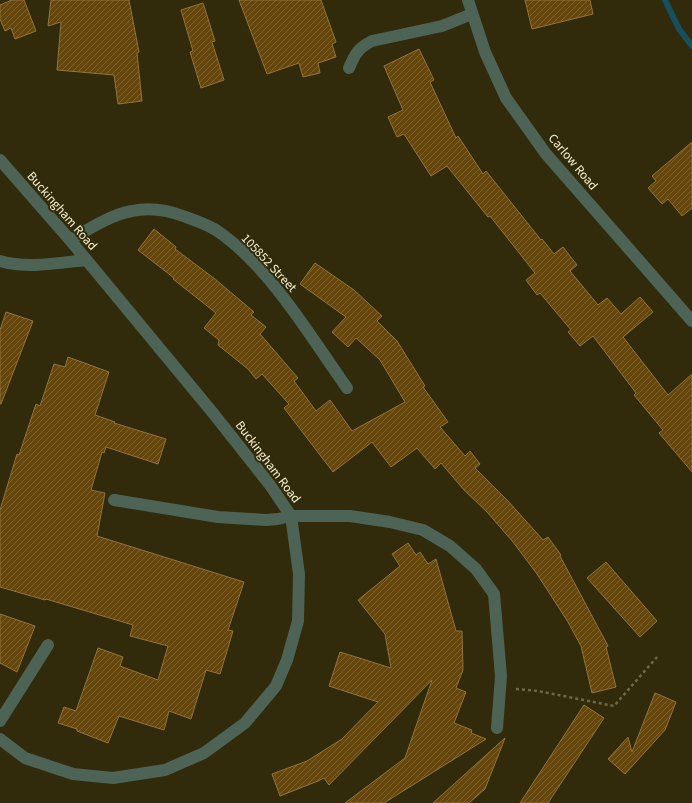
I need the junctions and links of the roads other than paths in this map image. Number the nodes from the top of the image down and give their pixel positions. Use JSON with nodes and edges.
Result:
{"nodes":[{"id":1,"x":468,"y":0,"type":"edge"},
{"id":2,"x":472,"y":14,"type":"junction"},
{"id":3,"x":349,"y":68,"type":"dead end"},
{"id":4,"x":0,"y":160,"type":"edge"},
{"id":5,"x":70,"y":240,"type":"junction"},
{"id":6,"x":86,"y":260,"type":"junction"},
{"id":7,"x":0,"y":261,"type":"edge"},
{"id":8,"x":692,"y":321,"type":"edge"},
{"id":9,"x":346,"y":388,"type":"dead end"},
{"id":10,"x":114,"y":500,"type":"dead end"},
{"id":11,"x":291,"y":516,"type":"junction"},
{"id":12,"x":48,"y":645,"type":"dead end"},
{"id":13,"x":0,"y":721,"type":"edge"},
{"id":14,"x":497,"y":728,"type":"dead end"},
{"id":15,"x":0,"y":739,"type":"edge"}],
"edges":[{"from":1,"to":2,"type":"street","name":"Carlow Road"},
{"from":2,"to":3,"type":"street"},
{"from":2,"to":8,"type":"street","name":"Carlow Road"},
{"from":4,"to":5,"type":"street","name":"Buckingham Road"},
{"from":5,"to":6,"type":"street","name":"Buckingham Road"},
{"from":5,"to":9,"type":"street","name":"105852 Street"},
{"from":6,"to":7,"type":"street"},
{"from":6,"to":11,"type":"street","name":"Buckingham Road"},
{"from":10,"to":11,"type":"street"},
{"from":11,"to":14,"type":"street"},
{"from":11,"to":15,"type":"street","name":"Buckingham Road"},
{"from":12,"to":13,"type":"street"}]}
